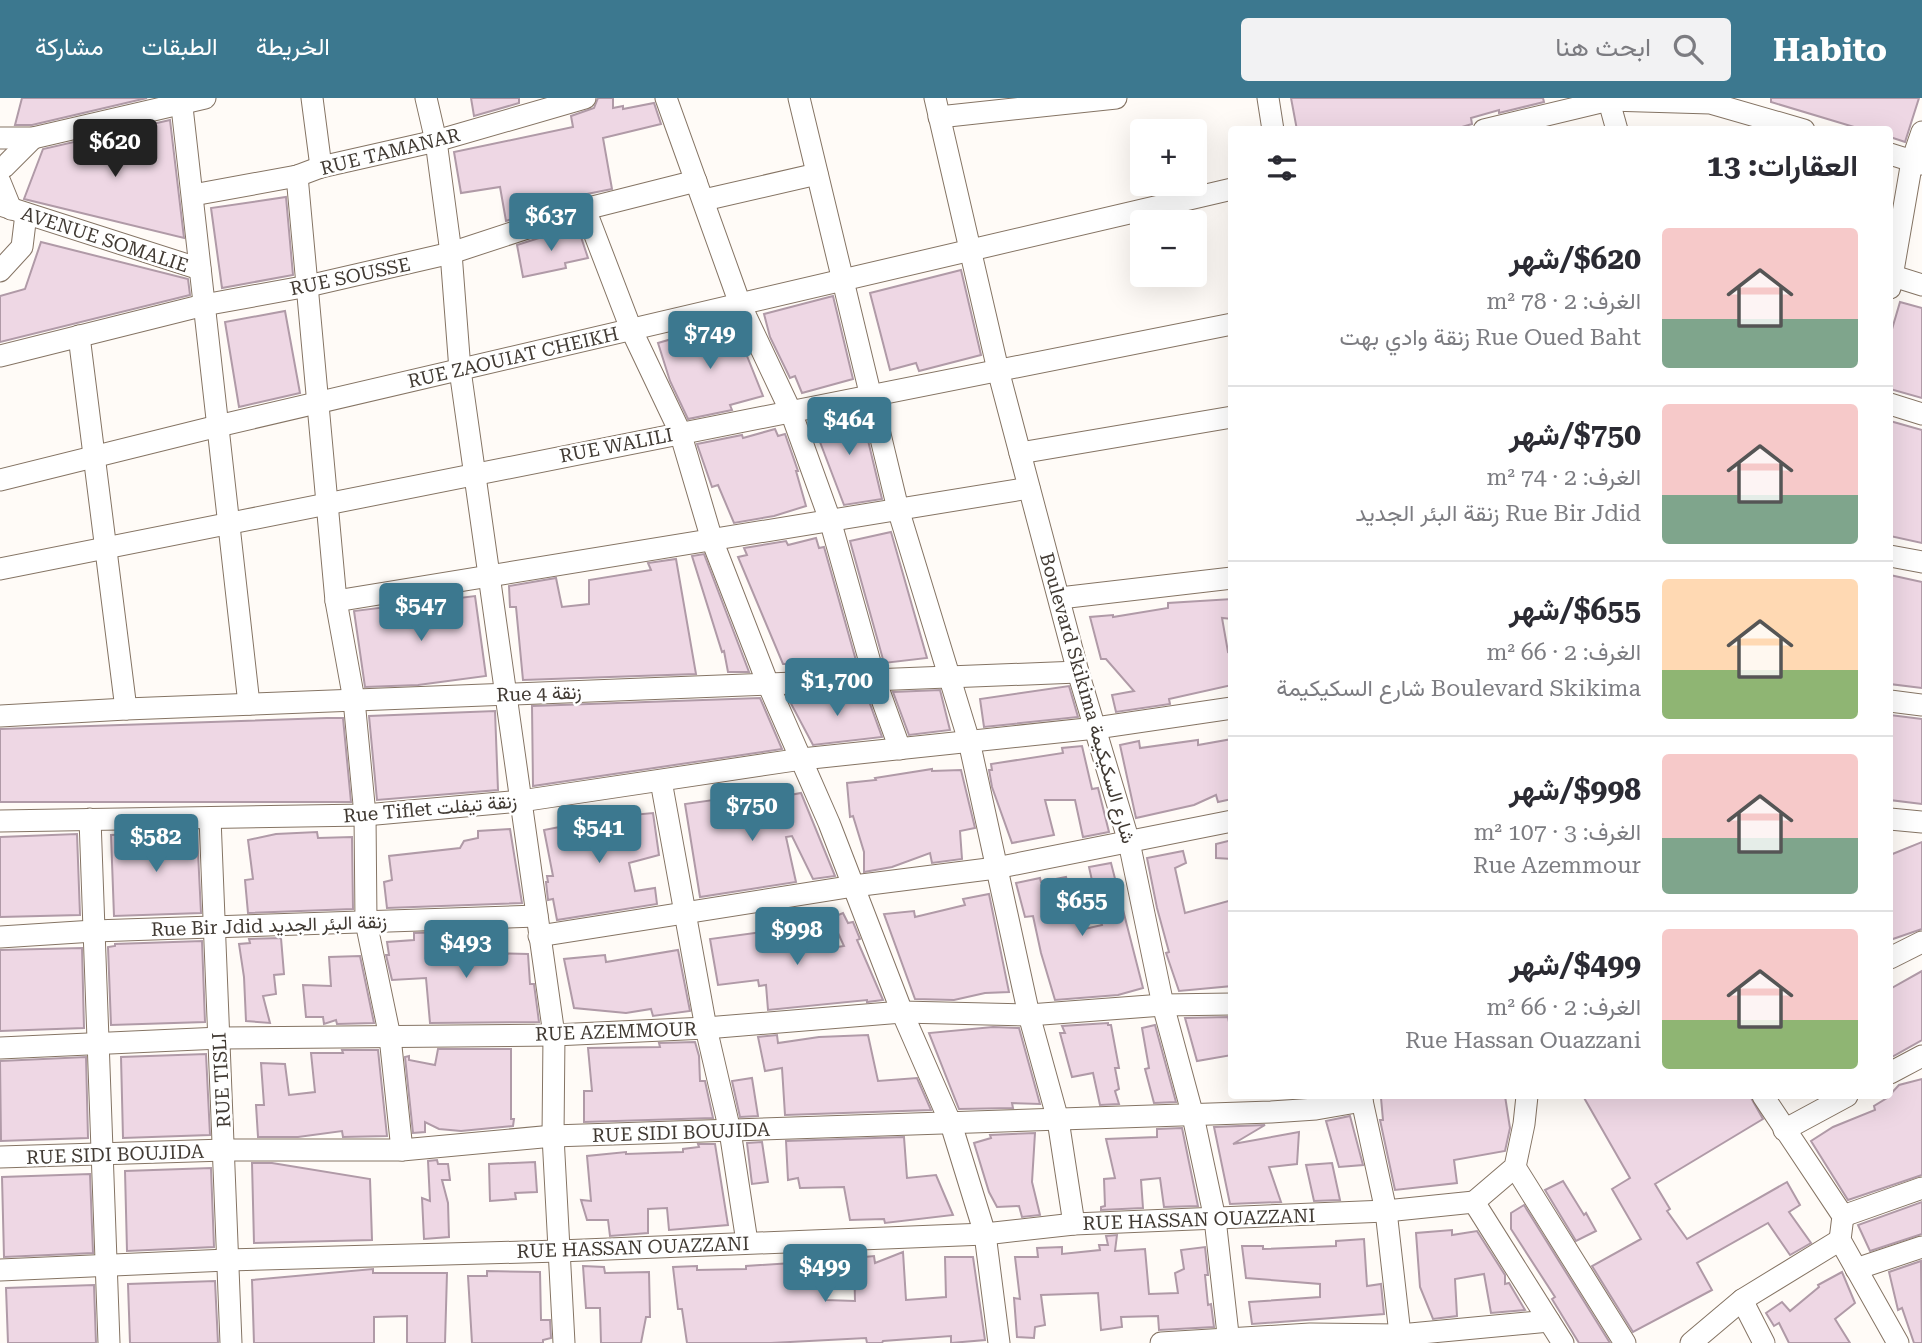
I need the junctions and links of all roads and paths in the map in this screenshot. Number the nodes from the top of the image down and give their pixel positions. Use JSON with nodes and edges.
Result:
{"nodes":[{"id":1,"x":205,"y":98,"type":"edge"},
{"id":2,"x":312,"y":98,"type":"edge"},
{"id":3,"x":426,"y":98,"type":"edge"},
{"id":4,"x":585,"y":98,"type":"edge"},
{"id":5,"x":666,"y":98,"type":"edge"},
{"id":6,"x":799,"y":98,"type":"edge"},
{"id":7,"x":1116,"y":98,"type":"edge"},
{"id":8,"x":1268,"y":98,"type":"edge"},
{"id":9,"x":1609,"y":99,"type":"edge"},
{"id":10,"x":1710,"y":100,"type":"edge"},
{"id":11,"x":182,"y":101,"type":"edge"},
{"id":12,"x":937,"y":107,"type":"edge"},
{"id":13,"x":1272,"y":126,"type":"edge"},
{"id":14,"x":1500,"y":126,"type":"edge"},
{"id":15,"x":1616,"y":126,"type":"edge"},
{"id":16,"x":1791,"y":126,"type":"edge"},
{"id":17,"x":1922,"y":132,"type":"edge"},
{"id":18,"x":0,"y":138,"type":"edge"},
{"id":19,"x":33,"y":138,"type":"junction"},
{"id":20,"x":436,"y":141,"type":"junction"},
{"id":21,"x":1893,"y":155,"type":"edge"},
{"id":22,"x":1917,"y":162,"type":"edge"},
{"id":23,"x":321,"y":167,"type":"junction"},
{"id":24,"x":1,"y":169,"type":"edge"},
{"id":25,"x":817,"y":174,"type":"junction"},
{"id":26,"x":297,"y":176,"type":"junction"},
{"id":27,"x":700,"y":190,"type":"junction"},
{"id":28,"x":1228,"y":190,"type":"edge"},
{"id":29,"x":193,"y":195,"type":"junction"},
{"id":30,"x":12,"y":209,"type":"edge"},
{"id":31,"x":585,"y":209,"type":"junction"},
{"id":32,"x":970,"y":250,"type":"junction"},
{"id":33,"x":451,"y":253,"type":"junction"},
{"id":34,"x":200,"y":269,"type":"junction"},
{"id":35,"x":1893,"y":270,"type":"edge"},
{"id":36,"x":0,"y":271,"type":"edge"},
{"id":37,"x":842,"y":279,"type":"junction"},
{"id":38,"x":1893,"y":279,"type":"edge"},
{"id":39,"x":1922,"y":285,"type":"edge"},
{"id":40,"x":308,"y":286,"type":"junction"},
{"id":41,"x":740,"y":304,"type":"junction"},
{"id":42,"x":204,"y":305,"type":"junction"},
{"id":43,"x":1228,"y":325,"type":"edge"},
{"id":44,"x":631,"y":329,"type":"junction"},
{"id":45,"x":79,"y":336,"type":"junction"},
{"id":46,"x":0,"y":356,"type":"edge"},
{"id":47,"x":460,"y":370,"type":"junction"},
{"id":48,"x":998,"y":370,"type":"junction"},
{"id":49,"x":870,"y":395,"type":"junction"},
{"id":50,"x":318,"y":403,"type":"junction"},
{"id":51,"x":1893,"y":405,"type":"edge"},
{"id":52,"x":791,"y":412,"type":"junction"},
{"id":53,"x":1922,"y":414,"type":"edge"},
{"id":54,"x":1228,"y":418,"type":"edge"},
{"id":55,"x":218,"y":426,"type":"junction"},
{"id":56,"x":680,"y":432,"type":"junction"},
{"id":57,"x":1020,"y":453,"type":"junction"},
{"id":58,"x":95,"y":456,"type":"junction"},
{"id":59,"x":475,"y":473,"type":"junction"},
{"id":60,"x":0,"y":480,"type":"edge"},
{"id":61,"x":1029,"y":488,"type":"junction"},
{"id":62,"x":328,"y":502,"type":"junction"},
{"id":63,"x":898,"y":509,"type":"junction"},
{"id":64,"x":830,"y":520,"type":"junction"},
{"id":65,"x":229,"y":522,"type":"junction"},
{"id":66,"x":712,"y":540,"type":"junction"},
{"id":67,"x":107,"y":547,"type":"junction"},
{"id":68,"x":1893,"y":557,"type":"edge"},
{"id":69,"x":1922,"y":562,"type":"edge"},
{"id":70,"x":0,"y":569,"type":"edge"},
{"id":71,"x":489,"y":576,"type":"junction"},
{"id":72,"x":1228,"y":578,"type":"edge"},
{"id":73,"x":1060,"y":598,"type":"junction"},
{"id":74,"x":336,"y":601,"type":"junction"},
{"id":75,"x":1078,"y":672,"type":"junction"},
{"id":76,"x":951,"y":678,"type":"junction"},
{"id":77,"x":875,"y":680,"type":"junction"},
{"id":78,"x":768,"y":684,"type":"junction"},
{"id":79,"x":506,"y":694,"type":"junction"},
{"id":80,"x":354,"y":700,"type":"junction"},
{"id":81,"x":1893,"y":701,"type":"edge"},
{"id":82,"x":249,"y":704,"type":"junction"},
{"id":83,"x":1922,"y":705,"type":"edge"},
{"id":84,"x":126,"y":709,"type":"junction"},
{"id":85,"x":1228,"y":709,"type":"edge"},
{"id":86,"x":0,"y":716,"type":"edge"},
{"id":87,"x":1096,"y":728,"type":"junction"},
{"id":88,"x":969,"y":741,"type":"junction"},
{"id":89,"x":900,"y":749,"type":"junction"},
{"id":90,"x":802,"y":759,"type":"junction"},
{"id":91,"x":662,"y":781,"type":"junction"},
{"id":92,"x":522,"y":801,"type":"junction"},
{"id":93,"x":365,"y":815,"type":"junction"},
{"id":94,"x":210,"y":818,"type":"junction"},
{"id":95,"x":90,"y":819,"type":"junction"},
{"id":96,"x":1893,"y":819,"type":"edge"},
{"id":97,"x":0,"y":821,"type":"edge"},
{"id":98,"x":1228,"y":822,"type":"edge"},
{"id":99,"x":1922,"y":822,"type":"edge"},
{"id":100,"x":1129,"y":842,"type":"junction"},
{"id":101,"x":996,"y":867,"type":"junction"},
{"id":102,"x":853,"y":886,"type":"junction"},
{"id":103,"x":685,"y":912,"type":"junction"},
{"id":104,"x":366,"y":922,"type":"junction"},
{"id":105,"x":538,"y":926,"type":"junction"},
{"id":106,"x":215,"y":927,"type":"junction"},
{"id":107,"x":94,"y":931,"type":"junction"},
{"id":108,"x":0,"y":937,"type":"edge"},
{"id":109,"x":1922,"y":942,"type":"edge"},
{"id":110,"x":1893,"y":956,"type":"edge"},
{"id":111,"x":1163,"y":1004,"type":"junction"},
{"id":112,"x":1228,"y":1004,"type":"edge"},
{"id":113,"x":902,"y":1012,"type":"junction"},
{"id":114,"x":1029,"y":1015,"type":"junction"},
{"id":115,"x":706,"y":1028,"type":"junction"},
{"id":116,"x":554,"y":1035,"type":"junction"},
{"id":117,"x":390,"y":1037,"type":"junction"},
{"id":118,"x":219,"y":1038,"type":"junction"},
{"id":119,"x":98,"y":1044,"type":"junction"},
{"id":120,"x":0,"y":1048,"type":"edge"},
{"id":121,"x":1922,"y":1056,"type":"edge"},
{"id":122,"x":1893,"y":1071,"type":"edge"},
{"id":123,"x":1358,"y":1099,"type":"edge"},
{"id":124,"x":1362,"y":1099,"type":"edge"},
{"id":125,"x":1527,"y":1099,"type":"edge"},
{"id":126,"x":1765,"y":1099,"type":"edge"},
{"id":127,"x":1841,"y":1099,"type":"edge"},
{"id":128,"x":1193,"y":1116,"type":"junction"},
{"id":129,"x":1058,"y":1120,"type":"junction"},
{"id":130,"x":951,"y":1124,"type":"junction"},
{"id":131,"x":1784,"y":1130,"type":"junction"},
{"id":132,"x":730,"y":1131,"type":"junction"},
{"id":133,"x":553,"y":1136,"type":"junction"},
{"id":134,"x":225,"y":1150,"type":"junction"},
{"id":135,"x":402,"y":1150,"type":"junction"},
{"id":136,"x":103,"y":1154,"type":"junction"},
{"id":137,"x":0,"y":1157,"type":"edge"},
{"id":138,"x":1515,"y":1167,"type":"junction"},
{"id":139,"x":1922,"y":1188,"type":"edge"},
{"id":140,"x":1474,"y":1202,"type":"junction"},
{"id":141,"x":1385,"y":1212,"type":"junction"},
{"id":142,"x":1843,"y":1216,"type":"junction"},
{"id":143,"x":1215,"y":1219,"type":"junction"},
{"id":144,"x":1074,"y":1224,"type":"junction"},
{"id":145,"x":985,"y":1234,"type":"junction"},
{"id":146,"x":1840,"y":1240,"type":"junction"},
{"id":147,"x":747,"y":1242,"type":"junction"},
{"id":148,"x":1922,"y":1247,"type":"edge"},
{"id":149,"x":559,"y":1251,"type":"junction"},
{"id":150,"x":227,"y":1260,"type":"junction"},
{"id":151,"x":107,"y":1265,"type":"junction"},
{"id":152,"x":1856,"y":1269,"type":"junction"},
{"id":153,"x":0,"y":1270,"type":"edge"},
{"id":154,"x":1742,"y":1300,"type":"junction"},
{"id":155,"x":1549,"y":1321,"type":"junction"},
{"id":156,"x":1400,"y":1339,"type":"edge"},
{"id":157,"x":1228,"y":1341,"type":"edge"},
{"id":158,"x":109,"y":1343,"type":"edge"},
{"id":159,"x":232,"y":1343,"type":"edge"},
{"id":160,"x":564,"y":1343,"type":"edge"},
{"id":161,"x":999,"y":1343,"type":"edge"},
{"id":162,"x":1161,"y":1343,"type":"edge"},
{"id":163,"x":1563,"y":1343,"type":"edge"},
{"id":164,"x":1625,"y":1343,"type":"edge"},
{"id":165,"x":1691,"y":1343,"type":"edge"},
{"id":166,"x":1764,"y":1343,"type":"edge"},
{"id":167,"x":1898,"y":1343,"type":"edge"}],
"edges":[{"from":1,"to":11,"type":"street"},
{"from":2,"to":23,"type":"street"},
{"from":3,"to":20,"type":"street"},
{"from":4,"to":20,"type":"street","name":"RUE TAMANAR"},
{"from":5,"to":27,"type":"street"},
{"from":6,"to":25,"type":"street"},
{"from":7,"to":12,"type":"street"},
{"from":8,"to":13,"type":"street"},
{"from":9,"to":10,"type":"street"},
{"from":9,"to":14,"type":"street"},
{"from":9,"to":15,"type":"street"},
{"from":10,"to":16,"type":"street"},
{"from":11,"to":19,"type":"street"},
{"from":11,"to":29,"type":"street"},
{"from":12,"to":32,"type":"street","name":"Boulevard Skikima شارع السكيكيمة"},
{"from":17,"to":22,"type":"street"},
{"from":18,"to":19,"type":"street"},
{"from":19,"to":24,"type":"street"},
{"from":20,"to":23,"type":"street","name":"RUE TAMANAR"},
{"from":20,"to":33,"type":"street"},
{"from":21,"to":22,"type":"street"},
{"from":22,"to":35,"type":"street"},
{"from":23,"to":26,"type":"street","name":"RUE TAMANAR"},
{"from":24,"to":30,"type":"street","name":"AVENUE SOMALIE"},
{"from":25,"to":27,"type":"street","name":"RUE SOUSSE"},
{"from":25,"to":37,"type":"street"},
{"from":26,"to":29,"type":"street","name":"RUE TAMANAR"},
{"from":26,"to":40,"type":"street"},
{"from":27,"to":31,"type":"street","name":"RUE SOUSSE"},
{"from":27,"to":41,"type":"street"},
{"from":28,"to":32,"type":"street","name":"RUE ZAOUIAT CHEIKH"},
{"from":29,"to":34,"type":"street"},
{"from":30,"to":34,"type":"street","name":"AVENUE SOMALIE"},
{"from":30,"to":36,"type":"street"},
{"from":31,"to":33,"type":"street","name":"RUE SOUSSE"},
{"from":31,"to":44,"type":"street"},
{"from":32,"to":37,"type":"street","name":"RUE ZAOUIAT CHEIKH"},
{"from":32,"to":48,"type":"street","name":"Boulevard Skikima شارع السكيكيمة"},
{"from":33,"to":40,"type":"street","name":"RUE SOUSSE"},
{"from":33,"to":47,"type":"street"},
{"from":34,"to":42,"type":"street"},
{"from":37,"to":41,"type":"street","name":"RUE ZAOUIAT CHEIKH"},
{"from":37,"to":49,"type":"street"},
{"from":38,"to":39,"type":"street"},
{"from":40,"to":42,"type":"street","name":"RUE SOUSSE"},
{"from":40,"to":50,"type":"street"},
{"from":41,"to":44,"type":"street","name":"RUE ZAOUIAT CHEIKH"},
{"from":41,"to":52,"type":"street"},
{"from":42,"to":45,"type":"street","name":"RUE SOUSSE"},
{"from":42,"to":55,"type":"street"},
{"from":43,"to":48,"type":"street","name":"RUE WALILI"},
{"from":44,"to":47,"type":"street","name":"RUE ZAOUIAT CHEIKH"},
{"from":44,"to":56,"type":"street"},
{"from":45,"to":46,"type":"street","name":"RUE SOUSSE"},
{"from":45,"to":58,"type":"street"},
{"from":47,"to":50,"type":"street","name":"RUE ZAOUIAT CHEIKH"},
{"from":47,"to":59,"type":"street"},
{"from":48,"to":49,"type":"street","name":"RUE WALILI"},
{"from":48,"to":57,"type":"street","name":"Boulevard Skikima شارع السكيكيمة"},
{"from":49,"to":52,"type":"street","name":"RUE WALILI"},
{"from":49,"to":63,"type":"street"},
{"from":50,"to":55,"type":"street","name":"RUE ZAOUIAT CHEIKH"},
{"from":50,"to":62,"type":"street"},
{"from":51,"to":53,"type":"street"},
{"from":52,"to":56,"type":"street","name":"RUE WALILI"},
{"from":52,"to":64,"type":"street"},
{"from":54,"to":57,"type":"street"},
{"from":55,"to":58,"type":"street","name":"RUE ZAOUIAT CHEIKH"},
{"from":55,"to":65,"type":"street"},
{"from":56,"to":59,"type":"street","name":"RUE WALILI"},
{"from":56,"to":66,"type":"street"},
{"from":57,"to":61,"type":"street","name":"Boulevard Skikima شارع السكيكيمة"},
{"from":58,"to":60,"type":"street","name":"RUE ZAOUIAT CHEIKH"},
{"from":58,"to":67,"type":"street"},
{"from":59,"to":62,"type":"street","name":"RUE WALILI"},
{"from":59,"to":71,"type":"street"},
{"from":61,"to":63,"type":"street"},
{"from":61,"to":73,"type":"street","name":"Boulevard Skikima شارع السكيكيمة"},
{"from":62,"to":65,"type":"street","name":"RUE WALILI"},
{"from":62,"to":74,"type":"street"},
{"from":63,"to":64,"type":"street"},
{"from":63,"to":76,"type":"street"},
{"from":64,"to":66,"type":"street"},
{"from":64,"to":77,"type":"street"},
{"from":65,"to":67,"type":"street","name":"RUE WALILI"},
{"from":65,"to":82,"type":"street"},
{"from":66,"to":71,"type":"street"},
{"from":66,"to":78,"type":"street"},
{"from":67,"to":70,"type":"street","name":"RUE WALILI"},
{"from":67,"to":84,"type":"street"},
{"from":68,"to":69,"type":"street"},
{"from":71,"to":74,"type":"street"},
{"from":71,"to":79,"type":"street"},
{"from":72,"to":73,"type":"street"},
{"from":73,"to":75,"type":"street","name":"Boulevard Skikima شارع السكيكيمة"},
{"from":74,"to":80,"type":"street"},
{"from":75,"to":76,"type":"street","name":"Rue 4 زنقة"},
{"from":75,"to":87,"type":"street","name":"Boulevard Skikima شارع السكيكيمة"},
{"from":76,"to":77,"type":"street","name":"Rue 4 زنقة"},
{"from":76,"to":88,"type":"street"},
{"from":77,"to":78,"type":"street","name":"Rue 4 زنقة"},
{"from":77,"to":89,"type":"street"},
{"from":78,"to":79,"type":"street","name":"Rue 4 زنقة"},
{"from":78,"to":90,"type":"street"},
{"from":79,"to":80,"type":"street","name":"Rue 4 زنقة"},
{"from":79,"to":92,"type":"street"},
{"from":80,"to":82,"type":"street","name":"Rue 4 زنقة"},
{"from":80,"to":93,"type":"street"},
{"from":81,"to":83,"type":"street"},
{"from":82,"to":84,"type":"street","name":"Rue 4 زنقة"},
{"from":84,"to":86,"type":"street","name":"Rue 4 زنقة"},
{"from":85,"to":87,"type":"street","name":"Rue Tiflet زنقة تيفلت"},
{"from":87,"to":88,"type":"street","name":"Rue Tiflet زنقة تيفلت"},
{"from":87,"to":100,"type":"street","name":"Boulevard Skikima شارع السكيكيمة"},
{"from":88,"to":89,"type":"street","name":"Rue Tiflet زنقة تيفلت"},
{"from":88,"to":101,"type":"street"},
{"from":89,"to":90,"type":"street","name":"Rue Tiflet زنقة تيفلت"},
{"from":90,"to":91,"type":"street","name":"Rue Tiflet زنقة تيفلت"},
{"from":90,"to":102,"type":"street"},
{"from":91,"to":92,"type":"street","name":"Rue Tiflet زنقة تيفلت"},
{"from":91,"to":103,"type":"street"},
{"from":92,"to":93,"type":"street","name":"Rue Tiflet زنقة تيفلت"},
{"from":92,"to":105,"type":"street"},
{"from":93,"to":94,"type":"street","name":"Rue Tiflet زنقة تيفلت"},
{"from":93,"to":104,"type":"street"},
{"from":94,"to":95,"type":"street","name":"Rue Tiflet زنقة تيفلت"},
{"from":94,"to":106,"type":"street","name":"RUE TISLI"},
{"from":95,"to":97,"type":"street","name":"Rue Tiflet زنقة تيفلت"},
{"from":95,"to":107,"type":"street"},
{"from":96,"to":99,"type":"street"},
{"from":98,"to":100,"type":"street","name":"Rue Bir Jdid زنقة البئر الجديد"},
{"from":100,"to":101,"type":"street","name":"Rue Bir Jdid زنقة البئر الجديد"},
{"from":100,"to":111,"type":"street","name":"Boulevard Skikima شارع السكيكيمة"},
{"from":101,"to":102,"type":"street","name":"Rue Bir Jdid زنقة البئر الجديد"},
{"from":101,"to":114,"type":"street"},
{"from":102,"to":103,"type":"street","name":"Rue Bir Jdid زنقة البئر الجديد"},
{"from":102,"to":113,"type":"street"},
{"from":103,"to":105,"type":"street","name":"Rue Bir Jdid زنقة البئر الجديد"},
{"from":103,"to":115,"type":"street"},
{"from":104,"to":105,"type":"street","name":"Rue Bir Jdid زنقة البئر الجديد"},
{"from":104,"to":106,"type":"street","name":"Rue Bir Jdid زنقة البئر الجديد"},
{"from":104,"to":117,"type":"street"},
{"from":105,"to":116,"type":"street"},
{"from":106,"to":107,"type":"street","name":"Rue Bir Jdid زنقة البئر الجديد"},
{"from":106,"to":118,"type":"street","name":"RUE TISLI"},
{"from":107,"to":108,"type":"street","name":"Rue Bir Jdid زنقة البئر الجديد"},
{"from":107,"to":119,"type":"street"},
{"from":109,"to":110,"type":"street"},
{"from":111,"to":112,"type":"street","name":"RUE AZEMMOUR"},
{"from":111,"to":114,"type":"street","name":"RUE AZEMMOUR"},
{"from":111,"to":128,"type":"street","name":"Boulevard Skikima شارع السكيكيمة"},
{"from":113,"to":114,"type":"street","name":"RUE AZEMMOUR"},
{"from":113,"to":115,"type":"street","name":"RUE AZEMMOUR"},
{"from":113,"to":130,"type":"street"},
{"from":114,"to":129,"type":"street"},
{"from":115,"to":116,"type":"street","name":"RUE AZEMMOUR"},
{"from":115,"to":132,"type":"street"},
{"from":116,"to":117,"type":"street","name":"RUE AZEMMOUR"},
{"from":116,"to":133,"type":"street"},
{"from":117,"to":118,"type":"street","name":"RUE AZEMMOUR"},
{"from":117,"to":135,"type":"street"},
{"from":118,"to":119,"type":"street","name":"RUE AZEMMOUR"},
{"from":118,"to":134,"type":"street","name":"RUE TISLI"},
{"from":119,"to":120,"type":"street","name":"RUE AZEMMOUR"},
{"from":119,"to":136,"type":"street"},
{"from":121,"to":122,"type":"street"},
{"from":123,"to":128,"type":"street","name":"RUE SIDI BOUJIDA"},
{"from":124,"to":141,"type":"street"},
{"from":125,"to":138,"type":"street"},
{"from":126,"to":131,"type":"street"},
{"from":127,"to":131,"type":"street"},
{"from":128,"to":129,"type":"street","name":"RUE SIDI BOUJIDA"},
{"from":128,"to":143,"type":"street","name":"Boulevard Skikima شارع السكيكيمة"},
{"from":129,"to":130,"type":"street","name":"RUE SIDI BOUJIDA"},
{"from":129,"to":144,"type":"street"},
{"from":130,"to":132,"type":"street","name":"RUE SIDI BOUJIDA"},
{"from":130,"to":145,"type":"street"},
{"from":131,"to":142,"type":"street"},
{"from":132,"to":133,"type":"street","name":"RUE SIDI BOUJIDA"},
{"from":132,"to":147,"type":"street"},
{"from":133,"to":135,"type":"street","name":"RUE SIDI BOUJIDA"},
{"from":133,"to":149,"type":"street"},
{"from":134,"to":135,"type":"street","name":"RUE SIDI BOUJIDA"},
{"from":134,"to":136,"type":"street","name":"RUE SIDI BOUJIDA"},
{"from":134,"to":150,"type":"street","name":"RUE TISLI"},
{"from":136,"to":137,"type":"street","name":"RUE SIDI BOUJIDA"},
{"from":136,"to":151,"type":"street"},
{"from":138,"to":140,"type":"street"},
{"from":138,"to":164,"type":"street"},
{"from":139,"to":142,"type":"street"},
{"from":140,"to":141,"type":"street","name":"RUE HASSAN OUAZZANI"},
{"from":140,"to":155,"type":"street"},
{"from":141,"to":143,"type":"street","name":"RUE HASSAN OUAZZANI"},
{"from":141,"to":156,"type":"street"},
{"from":142,"to":146,"type":"street"},
{"from":143,"to":144,"type":"street","name":"RUE HASSAN OUAZZANI"},
{"from":143,"to":157,"type":"street","name":"Boulevard Skikima شارع السكيكيمة"},
{"from":144,"to":145,"type":"street","name":"RUE HASSAN OUAZZANI"},
{"from":145,"to":147,"type":"street","name":"RUE HASSAN OUAZZANI"},
{"from":145,"to":161,"type":"street"},
{"from":146,"to":152,"type":"street"},
{"from":146,"to":154,"type":"street"},
{"from":147,"to":149,"type":"street","name":"RUE HASSAN OUAZZANI"},
{"from":148,"to":152,"type":"street"},
{"from":149,"to":150,"type":"street","name":"RUE HASSAN OUAZZANI"},
{"from":149,"to":160,"type":"street"},
{"from":150,"to":151,"type":"street","name":"RUE HASSAN OUAZZANI"},
{"from":150,"to":159,"type":"street","name":"RUE TISLI"},
{"from":151,"to":153,"type":"street","name":"RUE HASSAN OUAZZANI"},
{"from":151,"to":158,"type":"street"},
{"from":152,"to":167,"type":"street"},
{"from":154,"to":165,"type":"street"},
{"from":154,"to":166,"type":"street"},
{"from":155,"to":156,"type":"street"},
{"from":155,"to":163,"type":"street"},
{"from":156,"to":157,"type":"street"},
{"from":157,"to":162,"type":"street"}]}
